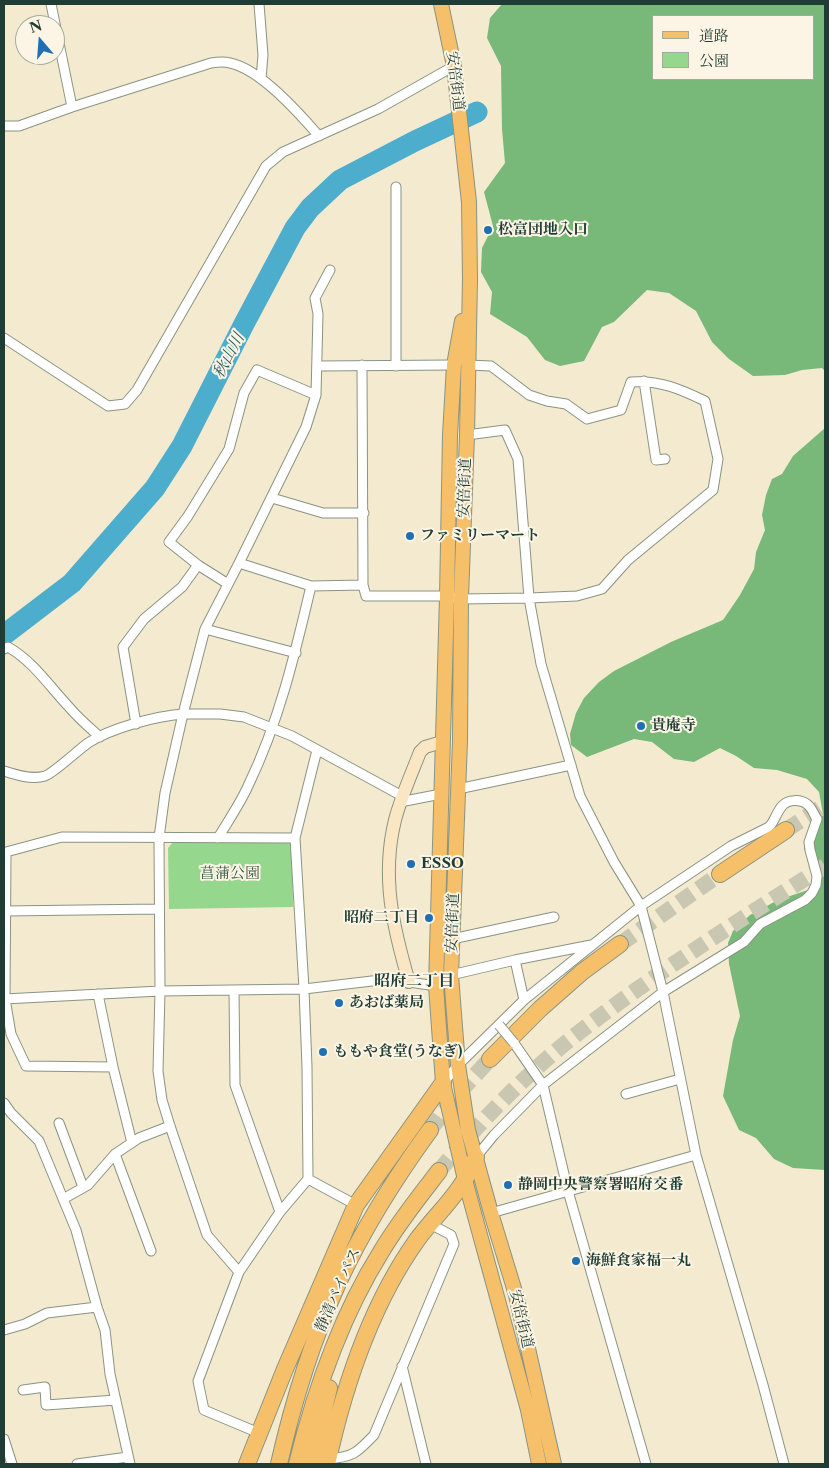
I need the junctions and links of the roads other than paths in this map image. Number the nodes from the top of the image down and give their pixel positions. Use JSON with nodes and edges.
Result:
{"nodes":[{"id":1,"x":51,"y":4,"type":"edge"},
{"id":2,"x":259,"y":4,"type":"edge"},
{"id":3,"x":441,"y":4,"type":"edge"},
{"id":4,"x":454,"y":66,"type":"junction"},
{"id":5,"x":261,"y":79,"type":"junction"},
{"id":6,"x":72,"y":107,"type":"junction"},
{"id":7,"x":4,"y":126,"type":"edge"},
{"id":8,"x":319,"y":136,"type":"junction"},
{"id":9,"x":396,"y":187,"type":"dead end"},
{"id":10,"x":330,"y":270,"type":"dead end"},
{"id":11,"x":4,"y":338,"type":"edge"},
{"id":12,"x":362,"y":365,"type":"junction"},
{"id":13,"x":460,"y":365,"type":"junction"},
{"id":14,"x":318,"y":366,"type":"junction"},
{"id":15,"x":396,"y":366,"type":"junction"},
{"id":16,"x":644,"y":381,"type":"junction"},
{"id":17,"x":316,"y":395,"type":"junction"},
{"id":18,"x":467,"y":435,"type":"junction"},
{"id":19,"x":664,"y":459,"type":"dead end"},
{"id":20,"x":272,"y":498,"type":"junction"},
{"id":21,"x":364,"y":513,"type":"junction"},
{"id":22,"x":239,"y":563,"type":"junction"},
{"id":23,"x":198,"y":565,"type":"junction"},
{"id":24,"x":228,"y":584,"type":"junction"},
{"id":25,"x":311,"y":586,"type":"junction"},
{"id":26,"x":363,"y":586,"type":"junction"},
{"id":27,"x":454,"y":597,"type":"junction"},
{"id":28,"x":529,"y":598,"type":"junction"},
{"id":29,"x":205,"y":629,"type":"junction"},
{"id":30,"x":4,"y":649,"type":"edge"},
{"id":31,"x":296,"y":653,"type":"junction"},
{"id":32,"x":183,"y":714,"type":"junction"},
{"id":33,"x":136,"y":724,"type":"junction"},
{"id":34,"x":273,"y":727,"type":"junction"},
{"id":35,"x":100,"y":737,"type":"junction"},
{"id":36,"x":442,"y":742,"type":"junction"},
{"id":37,"x":316,"y":750,"type":"junction"},
{"id":38,"x":571,"y":765,"type":"junction"},
{"id":39,"x":4,"y":771,"type":"edge"},
{"id":40,"x":458,"y":789,"type":"junction"},
{"id":41,"x":441,"y":794,"type":"junction"},
{"id":42,"x":401,"y":799,"type":"junction"},
{"id":43,"x":786,"y":830,"type":"tunnel mouth"},
{"id":44,"x":159,"y":838,"type":"junction"},
{"id":45,"x":218,"y":838,"type":"junction"},
{"id":46,"x":295,"y":838,"type":"junction"},
{"id":47,"x":720,"y":874,"type":"tunnel mouth"},
{"id":48,"x":641,"y":906,"type":"junction"},
{"id":49,"x":158,"y":909,"type":"junction"},
{"id":50,"x":5,"y":912,"type":"junction"},
{"id":51,"x":554,"y":918,"type":"dead end"},
{"id":52,"x":452,"y":939,"type":"junction"},
{"id":53,"x":620,"y":944,"type":"tunnel mouth"},
{"id":54,"x":594,"y":945,"type":"junction"},
{"id":55,"x":515,"y":960,"type":"junction"},
{"id":56,"x":451,"y":974,"type":"junction"},
{"id":57,"x":410,"y":982,"type":"junction"},
{"id":58,"x":436,"y":986,"type":"junction"},
{"id":59,"x":304,"y":989,"type":"junction"},
{"id":60,"x":234,"y":990,"type":"junction"},
{"id":61,"x":160,"y":991,"type":"junction"},
{"id":62,"x":663,"y":992,"type":"junction"},
{"id":63,"x":98,"y":994,"type":"junction"},
{"id":64,"x":4,"y":999,"type":"edge"},
{"id":65,"x":524,"y":1000,"type":"junction"},
{"id":66,"x":499,"y":1025,"type":"junction"},
{"id":67,"x":490,"y":1059,"type":"tunnel mouth"},
{"id":68,"x":458,"y":1065,"type":"junction"},
{"id":69,"x":113,"y":1067,"type":"junction"},
{"id":70,"x":680,"y":1078,"type":"junction"},
{"id":71,"x":443,"y":1083,"type":"junction"},
{"id":72,"x":543,"y":1085,"type":"junction"},
{"id":73,"x":626,"y":1094,"type":"dead end"},
{"id":74,"x":4,"y":1102,"type":"edge"},
{"id":75,"x":59,"y":1123,"type":"dead end"},
{"id":76,"x":170,"y":1126,"type":"junction"},
{"id":77,"x":430,"y":1130,"type":"tunnel mouth"},
{"id":78,"x":132,"y":1143,"type":"junction"},
{"id":79,"x":114,"y":1154,"type":"junction"},
{"id":80,"x":696,"y":1155,"type":"junction"},
{"id":81,"x":476,"y":1157,"type":"junction"},
{"id":82,"x":439,"y":1171,"type":"tunnel mouth"},
{"id":83,"x":308,"y":1179,"type":"junction"},
{"id":84,"x":465,"y":1180,"type":"junction"},
{"id":85,"x":83,"y":1187,"type":"junction"},
{"id":86,"x":568,"y":1191,"type":"junction"},
{"id":87,"x":63,"y":1199,"type":"junction"},
{"id":88,"x":356,"y":1205,"type":"junction"},
{"id":89,"x":280,"y":1212,"type":"junction"},
{"id":90,"x":491,"y":1212,"type":"junction"},
{"id":91,"x":430,"y":1224,"type":"junction"},
{"id":92,"x":151,"y":1251,"type":"dead end"},
{"id":93,"x":239,"y":1272,"type":"junction"},
{"id":94,"x":97,"y":1307,"type":"junction"},
{"id":95,"x":350,"y":1311,"type":"junction"},
{"id":96,"x":4,"y":1330,"type":"edge"},
{"id":97,"x":402,"y":1366,"type":"junction"},
{"id":98,"x":299,"y":1387,"type":"junction"},
{"id":99,"x":23,"y":1390,"type":"dead end"},
{"id":100,"x":116,"y":1400,"type":"junction"},
{"id":101,"x":259,"y":1433,"type":"junction"},
{"id":102,"x":4,"y":1441,"type":"edge"},
{"id":103,"x":129,"y":1460,"type":"edge"},
{"id":104,"x":328,"y":1462,"type":"edge"},
{"id":105,"x":12,"y":1464,"type":"edge"},
{"id":106,"x":77,"y":1464,"type":"edge"},
{"id":107,"x":247,"y":1464,"type":"edge"},
{"id":108,"x":270,"y":1464,"type":"edge"},
{"id":109,"x":279,"y":1464,"type":"edge"},
{"id":110,"x":297,"y":1464,"type":"edge"},
{"id":111,"x":311,"y":1464,"type":"edge"},
{"id":112,"x":426,"y":1464,"type":"edge"},
{"id":113,"x":539,"y":1464,"type":"edge"},
{"id":114,"x":554,"y":1464,"type":"edge"},
{"id":115,"x":646,"y":1464,"type":"edge"},
{"id":116,"x":784,"y":1464,"type":"edge"}],
"edges":[{"from":1,"to":6,"type":"street"},
{"from":2,"to":5,"type":"street"},
{"from":3,"to":4,"type":"main road","name":"安倍街道"},
{"from":4,"to":8,"type":"street"},
{"from":4,"to":13,"type":"main road","name":"安倍街道"},
{"from":5,"to":6,"type":"street"},
{"from":5,"to":8,"type":"street"},
{"from":6,"to":7,"type":"street"},
{"from":8,"to":11,"type":"street"},
{"from":9,"to":15,"type":"street"},
{"from":10,"to":14,"type":"street"},
{"from":12,"to":14,"type":"street"},
{"from":12,"to":15,"type":"street"},
{"from":12,"to":21,"type":"street"},
{"from":13,"to":15,"type":"street"},
{"from":13,"to":16,"type":"street"},
{"from":13,"to":18,"type":"main road","name":"安倍街道"},
{"from":13,"to":27,"type":"main road","name":"安倍街道"},
{"from":14,"to":17,"type":"street"},
{"from":16,"to":19,"type":"street"},
{"from":16,"to":28,"type":"street"},
{"from":17,"to":20,"type":"street"},
{"from":17,"to":23,"type":"street"},
{"from":18,"to":27,"type":"main road","name":"安倍街道"},
{"from":18,"to":28,"type":"street"},
{"from":20,"to":21,"type":"street"},
{"from":20,"to":22,"type":"street"},
{"from":21,"to":26,"type":"street"},
{"from":22,"to":24,"type":"street"},
{"from":22,"to":25,"type":"street"},
{"from":23,"to":24,"type":"street"},
{"from":23,"to":33,"type":"street"},
{"from":24,"to":29,"type":"street"},
{"from":25,"to":26,"type":"street"},
{"from":25,"to":31,"type":"street"},
{"from":26,"to":27,"type":"street"},
{"from":27,"to":28,"type":"street"},
{"from":27,"to":36,"type":"main road","name":"安倍街道"},
{"from":27,"to":40,"type":"main road","name":"安倍街道"},
{"from":28,"to":38,"type":"street"},
{"from":29,"to":31,"type":"street"},
{"from":29,"to":32,"type":"street"},
{"from":30,"to":35,"type":"street"},
{"from":31,"to":34,"type":"street"},
{"from":32,"to":33,"type":"street"},
{"from":32,"to":34,"type":"street"},
{"from":32,"to":44,"type":"street"},
{"from":33,"to":35,"type":"street"},
{"from":34,"to":37,"type":"street"},
{"from":34,"to":45,"type":"street"},
{"from":35,"to":39,"type":"street"},
{"from":36,"to":41,"type":"main road","name":"安倍街道"},
{"from":36,"to":42,"type":"street"},
{"from":37,"to":42,"type":"street"},
{"from":37,"to":46,"type":"street"},
{"from":38,"to":40,"type":"street"},
{"from":38,"to":48,"type":"street"},
{"from":40,"to":52,"type":"main road","name":"安倍街道"},
{"from":41,"to":42,"type":"street"},
{"from":41,"to":58,"type":"main road","name":"安倍街道"},
{"from":42,"to":57,"type":"street"},
{"from":43,"to":47,"type":"highway"},
{"from":44,"to":45,"type":"street"},
{"from":44,"to":49,"type":"street"},
{"from":44,"to":50,"type":"street"},
{"from":45,"to":46,"type":"street"},
{"from":46,"to":59,"type":"street"},
{"from":48,"to":54,"type":"street"},
{"from":48,"to":62,"type":"street"},
{"from":48,"to":62,"type":"street"},
{"from":49,"to":50,"type":"street"},
{"from":49,"to":61,"type":"street"},
{"from":50,"to":64,"type":"street"},
{"from":51,"to":52,"type":"street"},
{"from":52,"to":56,"type":"main road","name":"安倍街道"},
{"from":53,"to":67,"type":"highway"},
{"from":54,"to":55,"type":"street"},
{"from":54,"to":65,"type":"street"},
{"from":55,"to":56,"type":"street"},
{"from":55,"to":65,"type":"street"},
{"from":56,"to":68,"type":"main road","name":"安倍街道"},
{"from":57,"to":58,"type":"street"},
{"from":57,"to":59,"type":"street"},
{"from":58,"to":71,"type":"main road","name":"安倍街道"},
{"from":59,"to":60,"type":"street"},
{"from":59,"to":83,"type":"street"},
{"from":60,"to":61,"type":"street"},
{"from":60,"to":89,"type":"street"},
{"from":61,"to":63,"type":"street"},
{"from":61,"to":76,"type":"street"},
{"from":62,"to":70,"type":"street"},
{"from":62,"to":72,"type":"street"},
{"from":63,"to":64,"type":"street"},
{"from":63,"to":69,"type":"street"},
{"from":64,"to":69,"type":"street"},
{"from":65,"to":66,"type":"street"},
{"from":66,"to":68,"type":"street"},
{"from":66,"to":72,"type":"street","bridge":true},
{"from":68,"to":71,"type":"street"},
{"from":68,"to":81,"type":"main road","name":"安倍街道"},
{"from":69,"to":78,"type":"street"},
{"from":70,"to":73,"type":"street"},
{"from":70,"to":80,"type":"street"},
{"from":71,"to":84,"type":"main road","name":"安倍街道"},
{"from":71,"to":88,"type":"highway"},
{"from":72,"to":81,"type":"street"},
{"from":72,"to":86,"type":"street"},
{"from":74,"to":87,"type":"street"},
{"from":75,"to":85,"type":"street"},
{"from":76,"to":78,"type":"street"},
{"from":76,"to":93,"type":"street"},
{"from":77,"to":98,"type":"highway","name":"静清バイパス"},
{"from":78,"to":79,"type":"street"},
{"from":79,"to":85,"type":"street"},
{"from":79,"to":92,"type":"street"},
{"from":80,"to":86,"type":"street"},
{"from":80,"to":116,"type":"street"},
{"from":81,"to":84,"type":"highway"},
{"from":81,"to":90,"type":"main road","name":"安倍街道"},
{"from":82,"to":95,"type":"highway","name":"静清バイパス"},
{"from":83,"to":88,"type":"street"},
{"from":83,"to":89,"type":"street"},
{"from":84,"to":91,"type":"highway"},
{"from":84,"to":113,"type":"main road","name":"安倍街道"},
{"from":85,"to":87,"type":"street"},
{"from":86,"to":90,"type":"street"},
{"from":86,"to":115,"type":"street"},
{"from":87,"to":94,"type":"street"},
{"from":88,"to":101,"type":"highway"},
{"from":89,"to":93,"type":"street"},
{"from":90,"to":114,"type":"main road","name":"安倍街道"},
{"from":91,"to":97,"type":"street"},
{"from":91,"to":104,"type":"highway"},
{"from":93,"to":101,"type":"street"},
{"from":94,"to":96,"type":"street"},
{"from":94,"to":100,"type":"street"},
{"from":95,"to":110,"type":"highway","name":"静清バイパス"},
{"from":95,"to":111,"type":"highway"},
{"from":97,"to":104,"type":"street"},
{"from":97,"to":112,"type":"street"},
{"from":98,"to":108,"type":"highway"},
{"from":98,"to":109,"type":"highway","name":"静清バイパス"},
{"from":99,"to":100,"type":"street"},
{"from":100,"to":103,"type":"street"},
{"from":101,"to":107,"type":"highway"},
{"from":102,"to":105,"type":"street"},
{"from":103,"to":106,"type":"street"}]}
